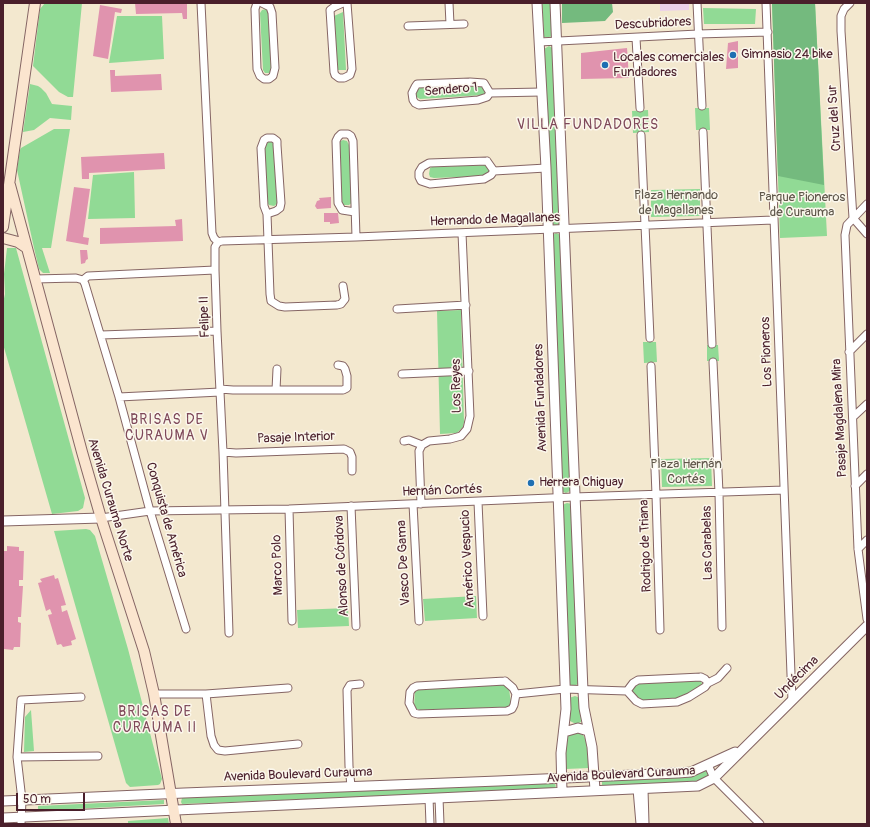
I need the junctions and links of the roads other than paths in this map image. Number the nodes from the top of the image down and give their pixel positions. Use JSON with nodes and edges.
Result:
{"nodes":[{"id":1,"x":35,"y":3,"type":"edge"},
{"id":2,"x":201,"y":3,"type":"edge"},
{"id":3,"x":257,"y":3,"type":"edge"},
{"id":4,"x":262,"y":3,"type":"edge"},
{"id":5,"x":343,"y":3,"type":"edge"},
{"id":6,"x":347,"y":3,"type":"edge"},
{"id":7,"x":449,"y":3,"type":"edge"},
{"id":8,"x":537,"y":3,"type":"edge"},
{"id":9,"x":555,"y":3,"type":"edge"},
{"id":10,"x":697,"y":3,"type":"edge"},
{"id":11,"x":766,"y":3,"type":"edge"},
{"id":12,"x":850,"y":3,"type":"edge"},
{"id":13,"x":450,"y":24,"type":"junction"},
{"id":14,"x":464,"y":24,"type":"dead end"},
{"id":15,"x":408,"y":26,"type":"dead end"},
{"id":16,"x":768,"y":32,"type":"junction"},
{"id":17,"x":698,"y":34,"type":"junction"},
{"id":18,"x":636,"y":38,"type":"junction"},
{"id":19,"x":556,"y":41,"type":"junction"},
{"id":20,"x":539,"y":42,"type":"junction"},
{"id":21,"x":542,"y":92,"type":"junction"},
{"id":22,"x":490,"y":93,"type":"junction"},
{"id":23,"x":702,"y":106,"type":"dead end"},
{"id":24,"x":640,"y":108,"type":"dead end"},
{"id":25,"x":703,"y":132,"type":"dead end"},
{"id":26,"x":641,"y":135,"type":"dead end"},
{"id":27,"x":546,"y":168,"type":"junction"},
{"id":28,"x":494,"y":171,"type":"junction"},
{"id":29,"x":6,"y":185,"type":"edge"},
{"id":30,"x":867,"y":204,"type":"edge"},
{"id":31,"x":354,"y":212,"type":"junction"},
{"id":32,"x":267,"y":214,"type":"junction"},
{"id":33,"x":854,"y":218,"type":"junction"},
{"id":34,"x":773,"y":220,"type":"junction"},
{"id":35,"x":706,"y":222,"type":"junction"},
{"id":36,"x":645,"y":225,"type":"junction"},
{"id":37,"x":3,"y":227,"type":"edge"},
{"id":38,"x":548,"y":229,"type":"junction"},
{"id":39,"x":565,"y":229,"type":"junction"},
{"id":40,"x":462,"y":233,"type":"junction"},
{"id":41,"x":867,"y":234,"type":"edge"},
{"id":42,"x":356,"y":237,"type":"junction"},
{"id":43,"x":3,"y":238,"type":"edge"},
{"id":44,"x":267,"y":240,"type":"junction"},
{"id":45,"x":218,"y":242,"type":"junction"},
{"id":46,"x":27,"y":248,"type":"junction"},
{"id":47,"x":215,"y":270,"type":"junction"},
{"id":48,"x":35,"y":279,"type":"junction"},
{"id":49,"x":83,"y":280,"type":"junction"},
{"id":50,"x":343,"y":286,"type":"dead end"},
{"id":51,"x":466,"y":305,"type":"junction"},
{"id":52,"x":397,"y":308,"type":"dead end"},
{"id":53,"x":217,"y":331,"type":"junction"},
{"id":54,"x":867,"y":334,"type":"edge"},
{"id":55,"x":101,"y":336,"type":"junction"},
{"id":56,"x":650,"y":338,"type":"dead end"},
{"id":57,"x":712,"y":344,"type":"dead end"},
{"id":58,"x":849,"y":352,"type":"junction"},
{"id":59,"x":713,"y":362,"type":"dead end"},
{"id":60,"x":338,"y":365,"type":"dead end"},
{"id":61,"x":650,"y":366,"type":"dead end"},
{"id":62,"x":277,"y":369,"type":"dead end"},
{"id":63,"x":469,"y":371,"type":"junction"},
{"id":64,"x":402,"y":374,"type":"dead end"},
{"id":65,"x":276,"y":390,"type":"junction"},
{"id":66,"x":220,"y":391,"type":"junction"},
{"id":67,"x":119,"y":397,"type":"junction"},
{"id":68,"x":867,"y":404,"type":"edge"},
{"id":69,"x":853,"y":417,"type":"junction"},
{"id":70,"x":404,"y":441,"type":"dead end"},
{"id":71,"x":422,"y":445,"type":"junction"},
{"id":72,"x":224,"y":452,"type":"junction"},
{"id":73,"x":352,"y":471,"type":"dead end"},
{"id":74,"x":867,"y":474,"type":"edge"},
{"id":75,"x":855,"y":486,"type":"junction"},
{"id":76,"x":784,"y":490,"type":"junction"},
{"id":77,"x":719,"y":493,"type":"junction"},
{"id":78,"x":656,"y":495,"type":"junction"},
{"id":79,"x":574,"y":497,"type":"junction"},
{"id":80,"x":558,"y":498,"type":"junction"},
{"id":81,"x":478,"y":502,"type":"junction"},
{"id":82,"x":413,"y":504,"type":"junction"},
{"id":83,"x":421,"y":504,"type":"junction"},
{"id":84,"x":351,"y":506,"type":"junction"},
{"id":85,"x":288,"y":509,"type":"junction"},
{"id":86,"x":225,"y":510,"type":"junction"},
{"id":87,"x":150,"y":511,"type":"junction"},
{"id":88,"x":101,"y":518,"type":"junction"},
{"id":89,"x":3,"y":521,"type":"edge"},
{"id":90,"x":867,"y":540,"type":"edge"},
{"id":91,"x":858,"y":549,"type":"junction"},
{"id":92,"x":483,"y":616,"type":"dead end"},
{"id":93,"x":867,"y":619,"type":"edge"},
{"id":94,"x":292,"y":621,"type":"dead end"},
{"id":95,"x":419,"y":621,"type":"dead end"},
{"id":96,"x":356,"y":626,"type":"dead end"},
{"id":97,"x":867,"y":626,"type":"edge"},
{"id":98,"x":722,"y":627,"type":"dead end"},
{"id":99,"x":186,"y":629,"type":"dead end"},
{"id":100,"x":660,"y":630,"type":"dead end"},
{"id":101,"x":229,"y":633,"type":"dead end"},
{"id":102,"x":727,"y":668,"type":"dead end"},
{"id":103,"x":708,"y":683,"type":"junction"},
{"id":104,"x":360,"y":684,"type":"dead end"},
{"id":105,"x":288,"y":688,"type":"dead end"},
{"id":106,"x":565,"y":690,"type":"junction"},
{"id":107,"x":583,"y":691,"type":"junction"},
{"id":108,"x":626,"y":691,"type":"junction"},
{"id":109,"x":154,"y":694,"type":"junction"},
{"id":110,"x":206,"y":694,"type":"junction"},
{"id":111,"x":516,"y":694,"type":"junction"},
{"id":112,"x":81,"y":697,"type":"dead end"},
{"id":113,"x":792,"y":701,"type":"junction"},
{"id":114,"x":588,"y":731,"type":"junction"},
{"id":115,"x":564,"y":732,"type":"junction"},
{"id":116,"x":298,"y":744,"type":"dead end"},
{"id":117,"x":744,"y":747,"type":"junction"},
{"id":118,"x":98,"y":756,"type":"dead end"},
{"id":119,"x":17,"y":757,"type":"junction"},
{"id":120,"x":708,"y":765,"type":"junction"},
{"id":121,"x":594,"y":776,"type":"junction"},
{"id":122,"x":561,"y":778,"type":"junction"},
{"id":123,"x":714,"y":778,"type":"junction"},
{"id":124,"x":351,"y":786,"type":"junction"},
{"id":125,"x":640,"y":789,"type":"junction"},
{"id":126,"x":595,"y":790,"type":"junction"},
{"id":127,"x":562,"y":792,"type":"junction"},
{"id":128,"x":171,"y":793,"type":"junction"},
{"id":129,"x":429,"y":798,"type":"junction"},
{"id":130,"x":439,"y":798,"type":"junction"},
{"id":131,"x":22,"y":800,"type":"junction"},
{"id":132,"x":3,"y":801,"type":"edge"},
{"id":133,"x":174,"y":810,"type":"junction"},
{"id":134,"x":3,"y":818,"type":"edge"},
{"id":135,"x":21,"y":821,"type":"edge"},
{"id":136,"x":176,"y":824,"type":"edge"},
{"id":137,"x":430,"y":824,"type":"edge"},
{"id":138,"x":440,"y":824,"type":"edge"},
{"id":139,"x":640,"y":824,"type":"edge"},
{"id":140,"x":645,"y":824,"type":"edge"},
{"id":141,"x":760,"y":824,"type":"edge"}],
"edges":[{"from":1,"to":29,"type":"main road"},
{"from":2,"to":45,"type":"street","name":"Felipe II"},
{"from":3,"to":4,"type":"street"},
{"from":5,"to":6,"type":"street"},
{"from":7,"to":13,"type":"street"},
{"from":8,"to":20,"type":"street","name":"Avenida Fundadores"},
{"from":9,"to":19,"type":"street"},
{"from":10,"to":17,"type":"street"},
{"from":11,"to":16,"type":"street","name":"Los Pioneros"},
{"from":12,"to":33,"type":"street","name":"Cruz del Sur"},
{"from":13,"to":14,"type":"street"},
{"from":13,"to":15,"type":"street"},
{"from":16,"to":17,"type":"street","name":"Descubridores"},
{"from":16,"to":34,"type":"street","name":"Los Pioneros"},
{"from":17,"to":18,"type":"street","name":"Descubridores"},
{"from":17,"to":23,"type":"street"},
{"from":18,"to":19,"type":"street","name":"Descubridores"},
{"from":18,"to":24,"type":"street"},
{"from":19,"to":20,"type":"street","name":"Descubridores"},
{"from":19,"to":39,"type":"street"},
{"from":20,"to":21,"type":"street","name":"Avenida Fundadores"},
{"from":21,"to":22,"type":"street","name":"Sendero 1"},
{"from":21,"to":27,"type":"street","name":"Avenida Fundadores"},
{"from":22,"to":22,"type":"street","name":"Sendero 1"},
{"from":25,"to":35,"type":"street"},
{"from":26,"to":36,"type":"street"},
{"from":27,"to":28,"type":"street"},
{"from":27,"to":38,"type":"street","name":"Avenida Fundadores"},
{"from":28,"to":28,"type":"street"},
{"from":29,"to":37,"type":"main road"},
{"from":29,"to":46,"type":"main road","name":"Avenida Curauma Norte"},
{"from":30,"to":33,"type":"street","name":"Pasaje Magdalena Mira"},
{"from":31,"to":31,"type":"street"},
{"from":31,"to":42,"type":"street"},
{"from":32,"to":32,"type":"street"},
{"from":32,"to":44,"type":"street"},
{"from":33,"to":41,"type":"street"},
{"from":33,"to":58,"type":"street","name":"Pasaje Magdalena Mira"},
{"from":34,"to":35,"type":"street","name":"Hernando de Magallanes"},
{"from":34,"to":76,"type":"street","name":"Los Pioneros"},
{"from":35,"to":36,"type":"street","name":"Hernando de Magallanes"},
{"from":35,"to":57,"type":"street"},
{"from":36,"to":39,"type":"street","name":"Hernando de Magallanes"},
{"from":36,"to":56,"type":"street"},
{"from":38,"to":39,"type":"street","name":"Hernando de Magallanes"},
{"from":38,"to":40,"type":"street","name":"Hernando de Magallanes"},
{"from":38,"to":80,"type":"street","name":"Avenida Fundadores"},
{"from":39,"to":79,"type":"street"},
{"from":40,"to":42,"type":"street","name":"Hernando de Magallanes"},
{"from":40,"to":51,"type":"street","name":"Los Reyes"},
{"from":42,"to":44,"type":"street","name":"Hernando de Magallanes"},
{"from":43,"to":46,"type":"main road"},
{"from":44,"to":45,"type":"street","name":"Hernando de Magallanes"},
{"from":44,"to":50,"type":"street"},
{"from":45,"to":47,"type":"street","name":"Felipe II"},
{"from":46,"to":48,"type":"main road","name":"Avenida Curauma Norte"},
{"from":47,"to":49,"type":"street"},
{"from":47,"to":53,"type":"street","name":"Felipe II"},
{"from":48,"to":49,"type":"street"},
{"from":48,"to":88,"type":"main road","name":"Avenida Curauma Norte"},
{"from":49,"to":55,"type":"street","name":"Conquista de América"},
{"from":51,"to":52,"type":"street"},
{"from":51,"to":63,"type":"street","name":"Los Reyes"},
{"from":53,"to":55,"type":"street"},
{"from":53,"to":66,"type":"street","name":"Felipe II"},
{"from":54,"to":58,"type":"street"},
{"from":55,"to":67,"type":"street","name":"Conquista de América"},
{"from":58,"to":69,"type":"street","name":"Pasaje Magdalena Mira"},
{"from":59,"to":77,"type":"street","name":"Las Carabelas"},
{"from":60,"to":65,"type":"street"},
{"from":61,"to":78,"type":"street","name":"Rodrigo de Triana"},
{"from":62,"to":65,"type":"street"},
{"from":63,"to":64,"type":"street"},
{"from":63,"to":71,"type":"street","name":"Los Reyes"},
{"from":65,"to":66,"type":"street"},
{"from":66,"to":67,"type":"street"},
{"from":66,"to":72,"type":"street","name":"Felipe II"},
{"from":67,"to":87,"type":"street","name":"Conquista de América"},
{"from":68,"to":69,"type":"street"},
{"from":69,"to":75,"type":"street","name":"Pasaje Magdalena Mira"},
{"from":70,"to":71,"type":"street"},
{"from":71,"to":83,"type":"street"},
{"from":72,"to":73,"type":"street","name":"Pasaje Interior"},
{"from":72,"to":86,"type":"street","name":"Felipe II"},
{"from":74,"to":75,"type":"street"},
{"from":75,"to":91,"type":"street","name":"Pasaje Magdalena Mira"},
{"from":76,"to":77,"type":"street","name":"Hernán Cortés"},
{"from":76,"to":113,"type":"street","name":"Los Pioneros"},
{"from":77,"to":78,"type":"street","name":"Hernán Cortés"},
{"from":77,"to":98,"type":"street","name":"Las Carabelas"},
{"from":78,"to":79,"type":"street","name":"Hernán Cortés"},
{"from":78,"to":100,"type":"street","name":"Rodrigo de Triana"},
{"from":79,"to":80,"type":"street","name":"Hernán Cortés"},
{"from":79,"to":107,"type":"street"},
{"from":80,"to":81,"type":"street","name":"Hernán Cortés"},
{"from":80,"to":106,"type":"street","name":"Avenida Fundadores"},
{"from":81,"to":83,"type":"street","name":"Hernán Cortés"},
{"from":81,"to":92,"type":"street","name":"Américo Vespucio"},
{"from":82,"to":83,"type":"street","name":"Hernán Cortés"},
{"from":82,"to":84,"type":"street","name":"Hernán Cortés"},
{"from":82,"to":95,"type":"street","name":"Vasco De Gama"},
{"from":84,"to":85,"type":"street","name":"Hernán Cortés"},
{"from":84,"to":96,"type":"street","name":"Alonso de Córdova"},
{"from":85,"to":86,"type":"street","name":"Hernán Cortés"},
{"from":85,"to":94,"type":"street","name":"Marco Polo"},
{"from":86,"to":87,"type":"street","name":"Hernán Cortés"},
{"from":86,"to":101,"type":"street","name":"Felipe II"},
{"from":87,"to":88,"type":"street","name":"Hernán Cortés"},
{"from":87,"to":99,"type":"street","name":"Conquista de América"},
{"from":88,"to":89,"type":"street"},
{"from":88,"to":109,"type":"main road","name":"Avenida Curauma Norte"},
{"from":90,"to":91,"type":"street"},
{"from":91,"to":93,"type":"street","name":"Pasaje Magdalena Mira"},
{"from":97,"to":113,"type":"street","name":"Undécima"},
{"from":102,"to":103,"type":"street"},
{"from":103,"to":108,"type":"street"},
{"from":103,"to":108,"type":"street"},
{"from":104,"to":124,"type":"street"},
{"from":105,"to":110,"type":"street"},
{"from":106,"to":107,"type":"street"},
{"from":106,"to":111,"type":"street"},
{"from":106,"to":115,"type":"street","name":"Avenida Fundadores"},
{"from":107,"to":108,"type":"street"},
{"from":107,"to":114,"type":"street"},
{"from":109,"to":110,"type":"street"},
{"from":109,"to":128,"type":"main road","name":"Avenida Curauma Norte"},
{"from":110,"to":116,"type":"street"},
{"from":111,"to":111,"type":"street"},
{"from":112,"to":119,"type":"street"},
{"from":113,"to":117,"type":"street","name":"Undécima"},
{"from":114,"to":115,"type":"street"},
{"from":114,"to":121,"type":"street"},
{"from":115,"to":122,"type":"street","name":"Avenida Fundadores"},
{"from":117,"to":120,"type":"street","name":"Avenida Boulevard Curauma"},
{"from":117,"to":123,"type":"street","name":"Avenida Boulevard Curauma"},
{"from":118,"to":119,"type":"street"},
{"from":119,"to":131,"type":"street"},
{"from":120,"to":121,"type":"street","name":"Avenida Boulevard Curauma"},
{"from":120,"to":123,"type":"street"},
{"from":121,"to":122,"type":"street","name":"Avenida Boulevard Curauma"},
{"from":121,"to":126,"type":"street"},
{"from":122,"to":124,"type":"street","name":"Avenida Boulevard Curauma"},
{"from":122,"to":127,"type":"street","name":"Avenida Fundadores"},
{"from":123,"to":125,"type":"street","name":"Avenida Boulevard Curauma"},
{"from":123,"to":141,"type":"street"},
{"from":124,"to":128,"type":"street","name":"Avenida Boulevard Curauma"},
{"from":125,"to":126,"type":"street","name":"Avenida Boulevard Curauma"},
{"from":125,"to":139,"type":"street"},
{"from":125,"to":140,"type":"street"},
{"from":126,"to":127,"type":"street","name":"Avenida Boulevard Curauma"},
{"from":127,"to":130,"type":"street","name":"Avenida Boulevard Curauma"},
{"from":128,"to":131,"type":"street","name":"Avenida Boulevard Curauma"},
{"from":128,"to":133,"type":"main road","name":"Avenida Curauma Norte"},
{"from":129,"to":130,"type":"street","name":"Avenida Boulevard Curauma"},
{"from":129,"to":133,"type":"street","name":"Avenida Boulevard Curauma"},
{"from":129,"to":137,"type":"street"},
{"from":130,"to":138,"type":"street"},
{"from":131,"to":132,"type":"street","name":"Avenida Boulevard Curauma"},
{"from":131,"to":135,"type":"street"},
{"from":133,"to":135,"type":"street","name":"Avenida Boulevard Curauma"},
{"from":133,"to":136,"type":"main road","name":"Avenida Curauma Norte"},
{"from":134,"to":135,"type":"street","name":"Avenida Boulevard Curauma"}]}
